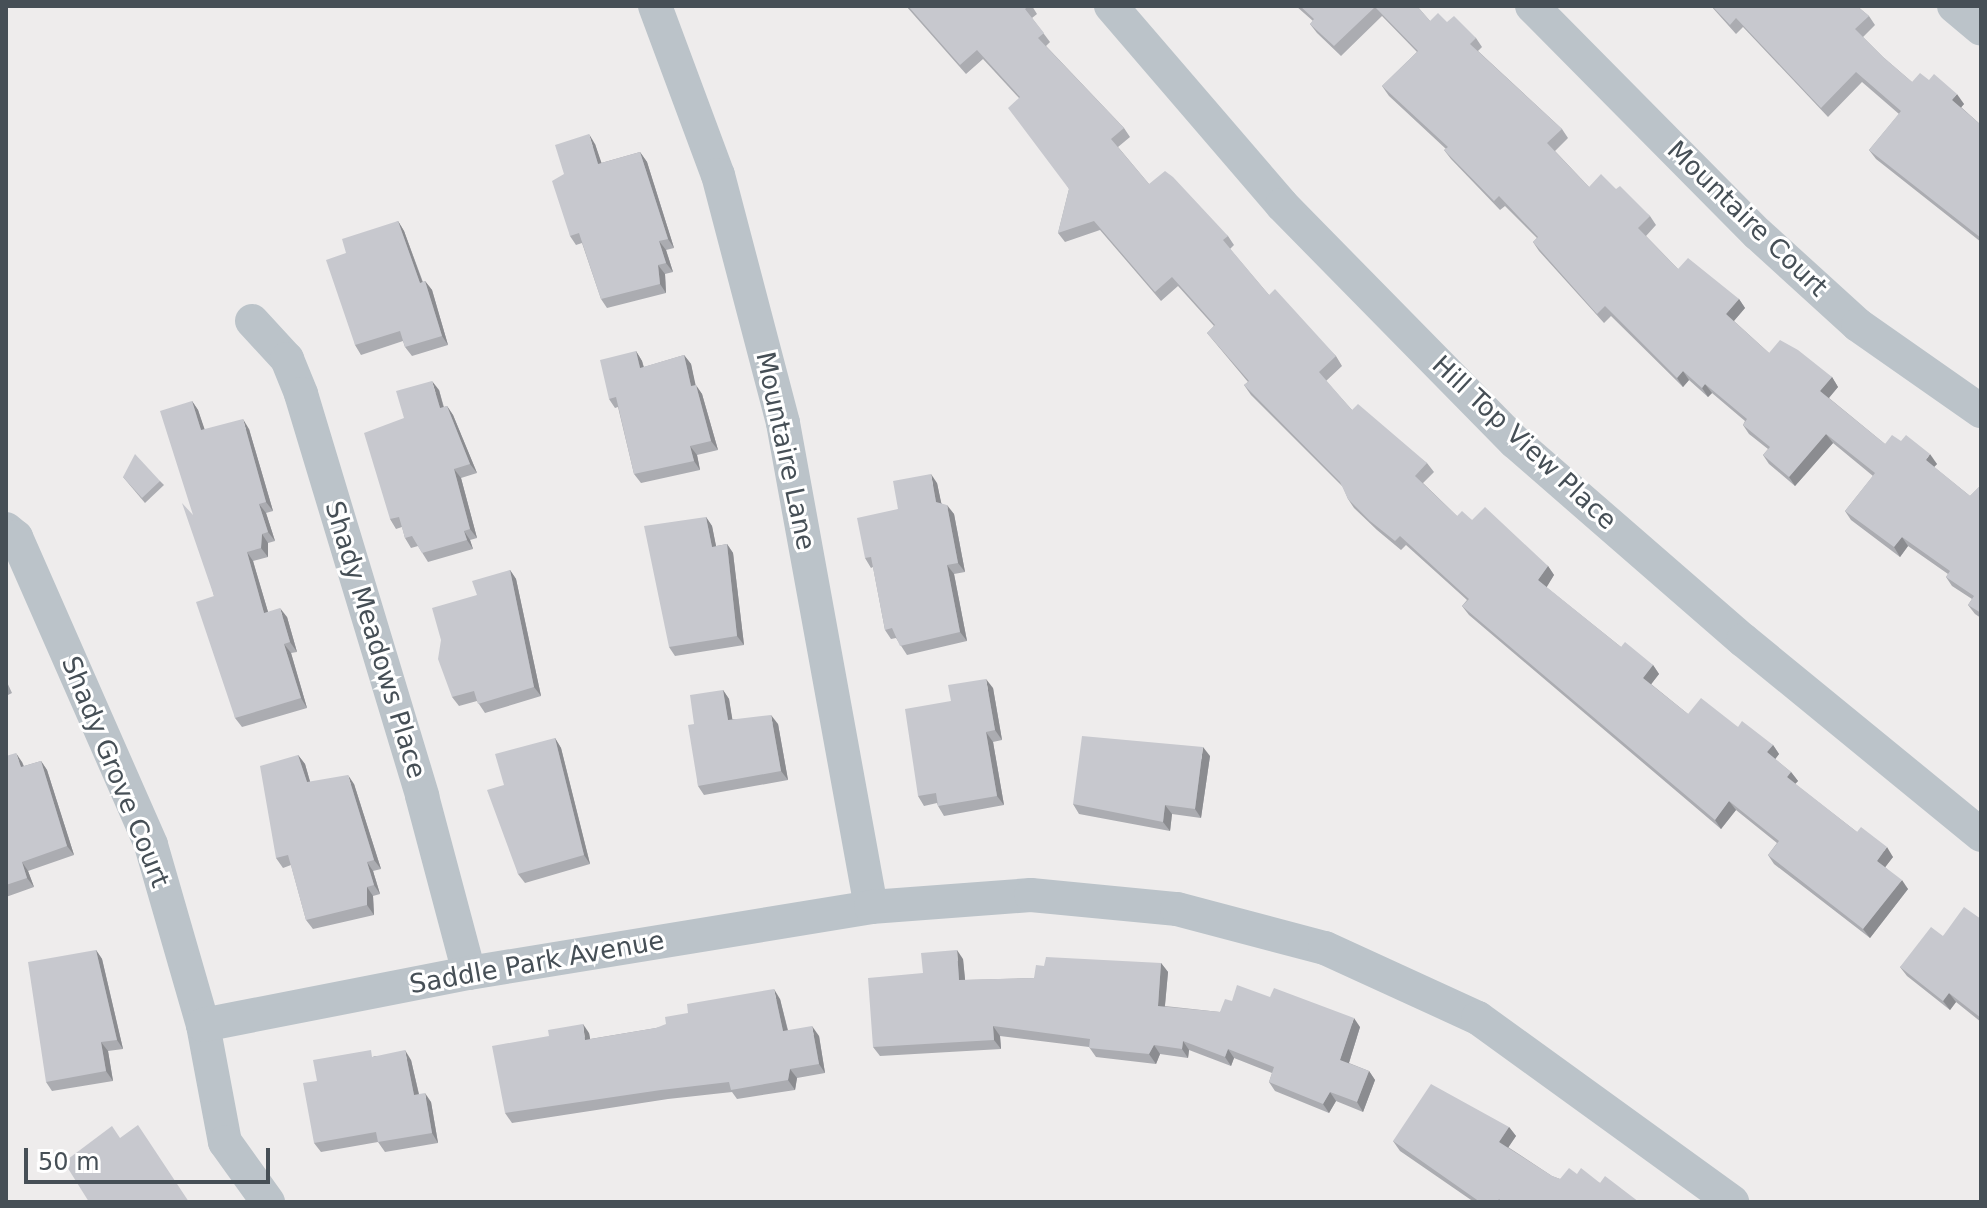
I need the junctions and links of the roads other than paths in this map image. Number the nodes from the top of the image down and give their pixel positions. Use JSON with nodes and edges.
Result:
{"nodes":[{"id":1,"x":655,"y":6,"type":"edge"},
{"id":2,"x":1111,"y":6,"type":"edge"},
{"id":3,"x":1532,"y":6,"type":"edge"},
{"id":4,"x":1954,"y":6,"type":"edge"},
{"id":5,"x":1981,"y":29,"type":"edge"},
{"id":6,"x":252,"y":321,"type":"dead end"},
{"id":7,"x":1981,"y":411,"type":"edge"},
{"id":8,"x":6,"y":529,"type":"edge"},
{"id":9,"x":1981,"y":835,"type":"edge"},
{"id":10,"x":871,"y":907,"type":"junction"},
{"id":11,"x":469,"y":973,"type":"junction"},
{"id":12,"x":203,"y":1025,"type":"junction"},
{"id":13,"x":268,"y":1202,"type":"edge"},
{"id":14,"x":1732,"y":1202,"type":"edge"}],
"edges":[{"from":1,"to":10,"type":"street","name":"Mountaire Lane"},
{"from":2,"to":9,"type":"street","name":"Hill Top View Place"},
{"from":3,"to":7,"type":"street","name":"Mountaire Court"},
{"from":4,"to":5,"type":"street"},
{"from":6,"to":11,"type":"street","name":"Shady Meadows Place"},
{"from":8,"to":12,"type":"street","name":"Shady Grove Court"},
{"from":10,"to":11,"type":"street","name":"Saddle Park Avenue"},
{"from":10,"to":14,"type":"street","name":"Saddle Park Avenue"},
{"from":11,"to":12,"type":"street","name":"Saddle Park Avenue"},
{"from":12,"to":13,"type":"street","name":"Shady Grove Court"}]}
